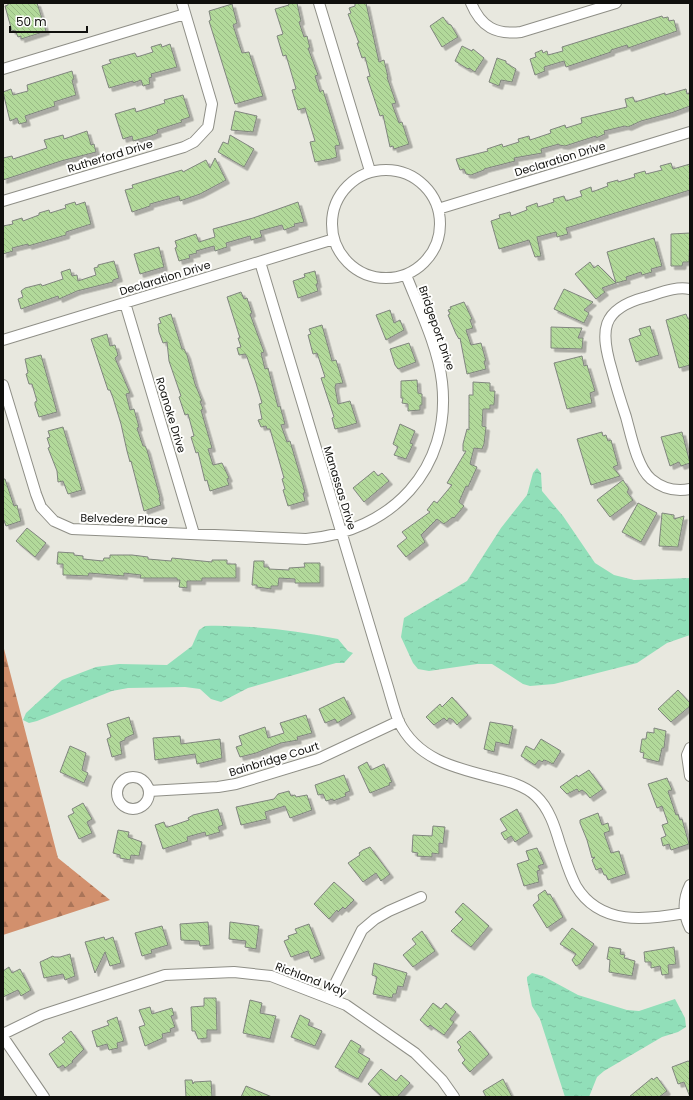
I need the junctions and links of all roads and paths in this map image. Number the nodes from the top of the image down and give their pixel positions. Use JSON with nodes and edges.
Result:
{"nodes":[{"id":1,"x":182,"y":3,"type":"edge"},
{"id":2,"x":319,"y":3,"type":"edge"},
{"id":3,"x":471,"y":3,"type":"edge"},
{"id":4,"x":616,"y":3,"type":"edge"},
{"id":5,"x":185,"y":14,"type":"junction"},
{"id":6,"x":3,"y":69,"type":"edge"},
{"id":7,"x":690,"y":132,"type":"edge"},
{"id":8,"x":370,"y":171,"type":"junction"},
{"id":9,"x":3,"y":201,"type":"edge"},
{"id":10,"x":438,"y":209,"type":"junction"},
{"id":11,"x":334,"y":240,"type":"junction"},
{"id":12,"x":260,"y":262,"type":"junction"},
{"id":13,"x":406,"y":275,"type":"junction"},
{"id":14,"x":690,"y":288,"type":"edge"},
{"id":15,"x":125,"y":303,"type":"junction"},
{"id":16,"x":3,"y":340,"type":"edge"},
{"id":17,"x":3,"y":385,"type":"edge"},
{"id":18,"x":690,"y":489,"type":"edge"},
{"id":19,"x":194,"y":534,"type":"junction"},
{"id":20,"x":341,"y":534,"type":"junction"},
{"id":21,"x":399,"y":721,"type":"junction"},
{"id":22,"x":690,"y":748,"type":"edge"},
{"id":23,"x":690,"y":776,"type":"edge"},
{"id":24,"x":149,"y":791,"type":"dead end"},
{"id":25,"x":690,"y":885,"type":"edge"},
{"id":26,"x":421,"y":897,"type":"dead end"},
{"id":27,"x":685,"y":913,"type":"junction"},
{"id":28,"x":690,"y":928,"type":"edge"},
{"id":29,"x":328,"y":998,"type":"junction"},
{"id":30,"x":3,"y":1036,"type":"edge"},
{"id":31,"x":44,"y":1097,"type":"edge"},
{"id":32,"x":454,"y":1097,"type":"edge"}],
"edges":[{"from":1,"to":5,"type":"street"},
{"from":2,"to":8,"type":"street"},
{"from":3,"to":4,"type":"street"},
{"from":5,"to":6,"type":"street"},
{"from":5,"to":9,"type":"street","name":"Rutherford Drive"},
{"from":7,"to":10,"type":"street","name":"Declaration Drive"},
{"from":8,"to":10,"type":"street"},
{"from":8,"to":11,"type":"street"},
{"from":10,"to":13,"type":"street"},
{"from":11,"to":12,"type":"street","name":"Declaration Drive"},
{"from":11,"to":13,"type":"street"},
{"from":12,"to":15,"type":"street","name":"Declaration Drive"},
{"from":12,"to":20,"type":"street","name":"Manassas Drive"},
{"from":13,"to":20,"type":"street","name":"Bridgeport Drive"},
{"from":14,"to":18,"type":"street"},
{"from":15,"to":16,"type":"street","name":"Declaration Drive"},
{"from":15,"to":19,"type":"street","name":"Roanoke Drive"},
{"from":17,"to":19,"type":"street","name":"Belvedere Place"},
{"from":19,"to":20,"type":"street","name":"Belvedere Place"},
{"from":20,"to":21,"type":"street","name":"Manassas Drive"},
{"from":21,"to":24,"type":"street","name":"Bainbridge Court"},
{"from":21,"to":27,"type":"street","name":"Manassas Drive"},
{"from":22,"to":23,"type":"street"},
{"from":25,"to":27,"type":"street"},
{"from":26,"to":29,"type":"street"},
{"from":27,"to":28,"type":"street"},
{"from":29,"to":30,"type":"street","name":"Richland Way"},
{"from":29,"to":32,"type":"street","name":"Richland Way"},
{"from":30,"to":31,"type":"street"}]}
